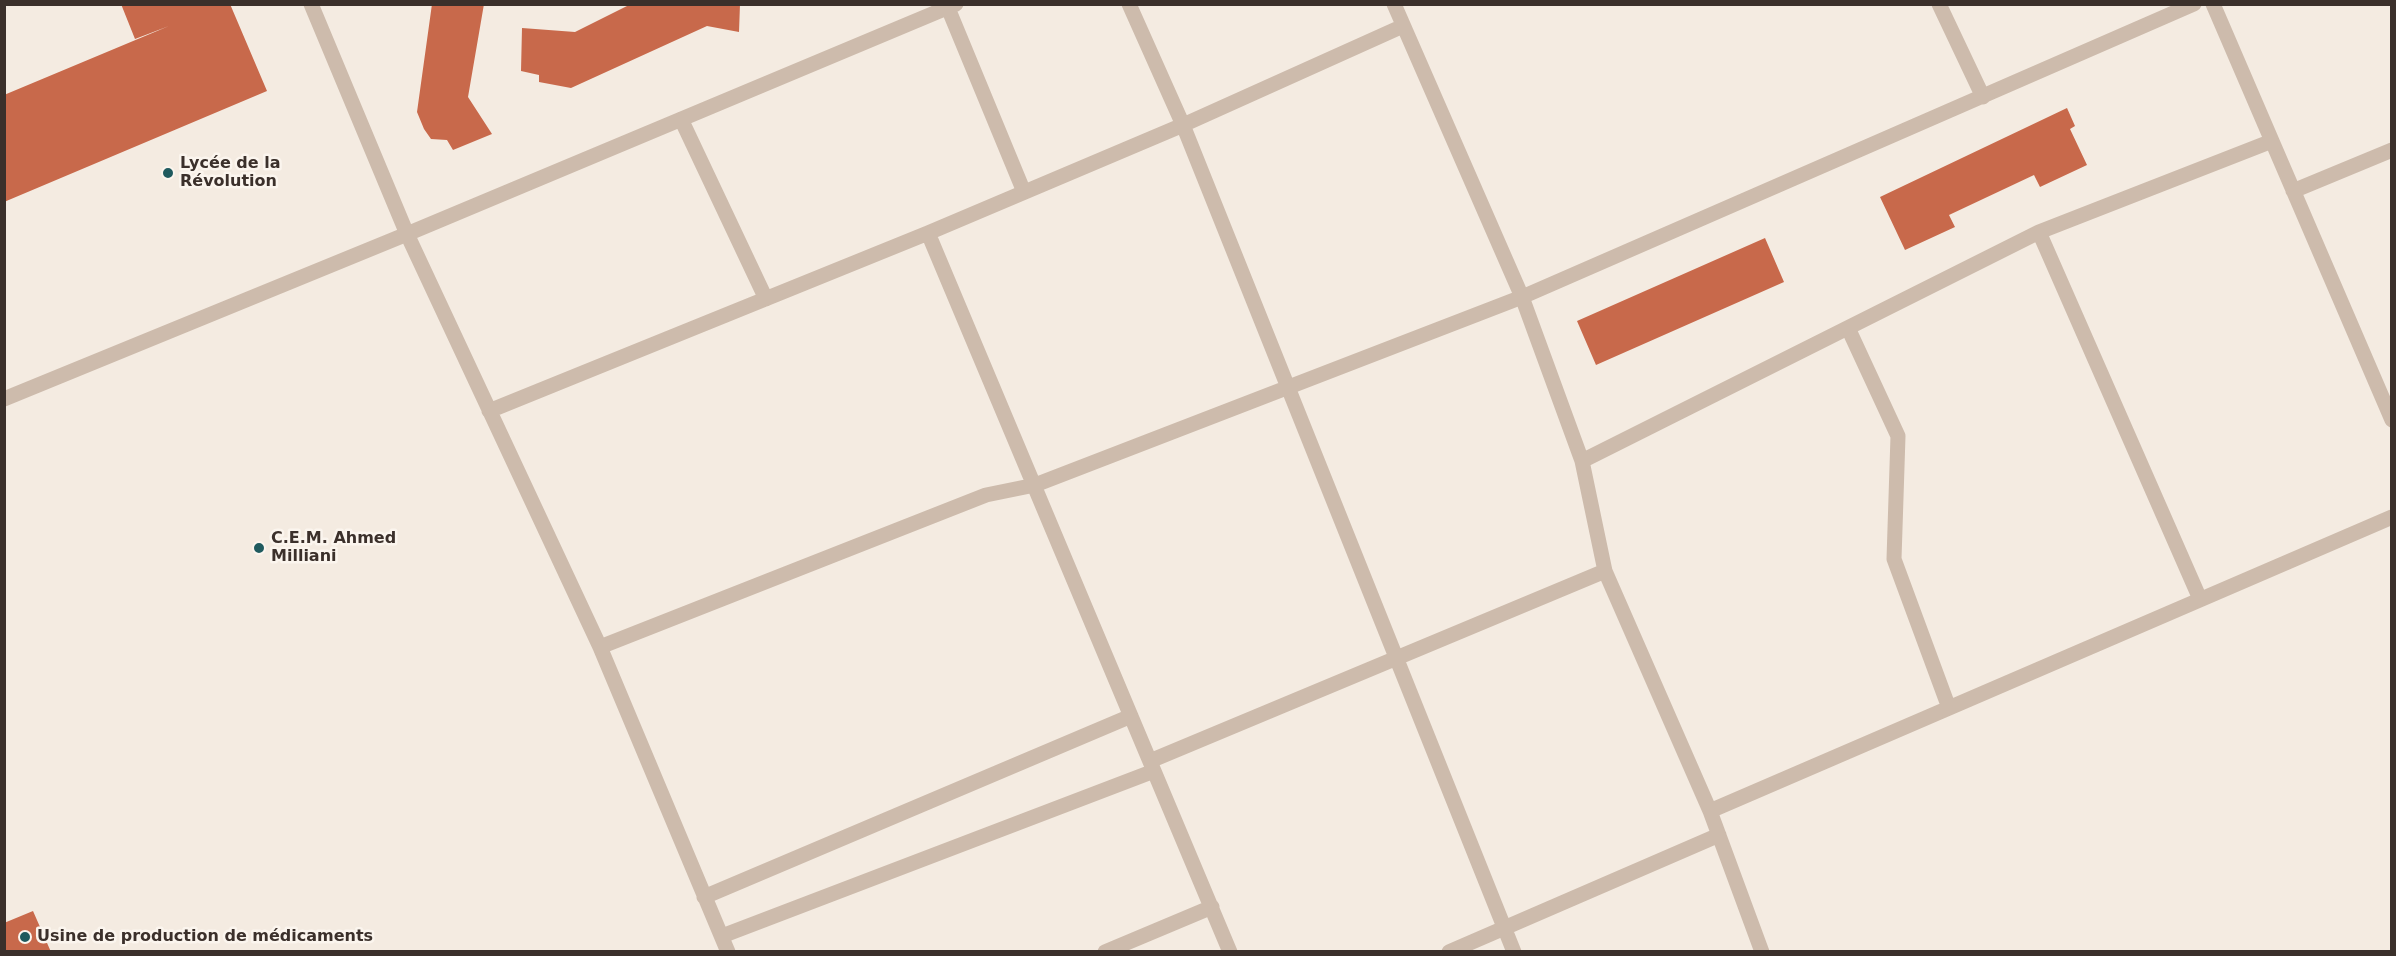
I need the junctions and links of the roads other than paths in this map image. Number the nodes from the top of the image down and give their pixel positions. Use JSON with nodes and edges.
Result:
{"nodes":[{"id":1,"x":311,"y":4,"type":"edge"},
{"id":2,"x":1130,"y":4,"type":"edge"},
{"id":3,"x":1394,"y":4,"type":"edge"},
{"id":4,"x":1939,"y":4,"type":"edge"},
{"id":5,"x":2194,"y":4,"type":"edge"},
{"id":6,"x":2213,"y":4,"type":"edge"},
{"id":7,"x":952,"y":6,"type":"edge"},
{"id":8,"x":1403,"y":26,"type":"junction"},
{"id":9,"x":1983,"y":97,"type":"junction"},
{"id":10,"x":681,"y":119,"type":"junction"},
{"id":11,"x":1183,"y":124,"type":"junction"},
{"id":12,"x":2272,"y":141,"type":"junction"},
{"id":13,"x":2391,"y":150,"type":"edge"},
{"id":14,"x":2293,"y":191,"type":"junction"},
{"id":15,"x":1024,"y":192,"type":"junction"},
{"id":16,"x":2039,"y":232,"type":"junction"},
{"id":17,"x":928,"y":233,"type":"junction"},
{"id":18,"x":407,"y":234,"type":"junction"},
{"id":19,"x":1522,"y":297,"type":"junction"},
{"id":20,"x":766,"y":299,"type":"junction"},
{"id":21,"x":1848,"y":328,"type":"junction"},
{"id":22,"x":1287,"y":388,"type":"junction"},
{"id":23,"x":4,"y":399,"type":"edge"},
{"id":24,"x":489,"y":411,"type":"junction"},
{"id":25,"x":2391,"y":420,"type":"edge"},
{"id":26,"x":1582,"y":461,"type":"junction"},
{"id":27,"x":1035,"y":485,"type":"junction"},
{"id":28,"x":2391,"y":517,"type":"edge"},
{"id":29,"x":1605,"y":571,"type":"junction"},
{"id":30,"x":2200,"y":599,"type":"junction"},
{"id":31,"x":600,"y":647,"type":"junction"},
{"id":32,"x":1396,"y":657,"type":"junction"},
{"id":33,"x":1949,"y":708,"type":"junction"},
{"id":34,"x":1131,"y":716,"type":"junction"},
{"id":35,"x":1152,"y":766,"type":"junction"},
{"id":36,"x":1710,"y":811,"type":"junction"},
{"id":37,"x":1719,"y":836,"type":"junction"},
{"id":38,"x":704,"y":897,"type":"junction"},
{"id":39,"x":1212,"y":907,"type":"junction"},
{"id":40,"x":1505,"y":928,"type":"junction"},
{"id":41,"x":722,"y":936,"type":"junction"},
{"id":42,"x":728,"y":951,"type":"edge"},
{"id":43,"x":1105,"y":951,"type":"edge"},
{"id":44,"x":1230,"y":951,"type":"edge"},
{"id":45,"x":1449,"y":951,"type":"edge"},
{"id":46,"x":1514,"y":951,"type":"edge"},
{"id":47,"x":1762,"y":951,"type":"edge"}],
"edges":[{"from":1,"to":18,"type":"street"},
{"from":2,"to":11,"type":"street"},
{"from":3,"to":8,"type":"street"},
{"from":4,"to":9,"type":"street"},
{"from":5,"to":9,"type":"street"},
{"from":6,"to":12,"type":"street"},
{"from":7,"to":10,"type":"street"},
{"from":7,"to":15,"type":"street"},
{"from":8,"to":11,"type":"street"},
{"from":8,"to":19,"type":"street"},
{"from":9,"to":19,"type":"street"},
{"from":10,"to":18,"type":"street"},
{"from":10,"to":20,"type":"street"},
{"from":11,"to":15,"type":"street"},
{"from":11,"to":22,"type":"street"},
{"from":12,"to":14,"type":"street"},
{"from":12,"to":16,"type":"street"},
{"from":13,"to":14,"type":"street"},
{"from":14,"to":25,"type":"street"},
{"from":15,"to":17,"type":"street"},
{"from":16,"to":21,"type":"street"},
{"from":16,"to":30,"type":"street"},
{"from":17,"to":20,"type":"street"},
{"from":17,"to":27,"type":"street"},
{"from":18,"to":23,"type":"street"},
{"from":18,"to":24,"type":"street"},
{"from":19,"to":22,"type":"street"},
{"from":19,"to":26,"type":"street"},
{"from":20,"to":24,"type":"street"},
{"from":21,"to":26,"type":"street"},
{"from":21,"to":33,"type":"street"},
{"from":22,"to":27,"type":"street"},
{"from":22,"to":32,"type":"street"},
{"from":24,"to":31,"type":"street"},
{"from":26,"to":29,"type":"street"},
{"from":27,"to":31,"type":"street"},
{"from":27,"to":34,"type":"street"},
{"from":28,"to":30,"type":"street"},
{"from":29,"to":32,"type":"street"},
{"from":29,"to":36,"type":"street"},
{"from":30,"to":33,"type":"street"},
{"from":31,"to":38,"type":"street"},
{"from":32,"to":35,"type":"street"},
{"from":32,"to":40,"type":"street"},
{"from":33,"to":36,"type":"street"},
{"from":34,"to":35,"type":"street"},
{"from":34,"to":38,"type":"street"},
{"from":35,"to":39,"type":"street"},
{"from":35,"to":41,"type":"street"},
{"from":36,"to":37,"type":"street"},
{"from":37,"to":40,"type":"street"},
{"from":37,"to":47,"type":"street"},
{"from":38,"to":41,"type":"street"},
{"from":39,"to":43,"type":"street"},
{"from":39,"to":44,"type":"street"},
{"from":40,"to":45,"type":"street"},
{"from":40,"to":46,"type":"street"},
{"from":41,"to":42,"type":"street"}]}
